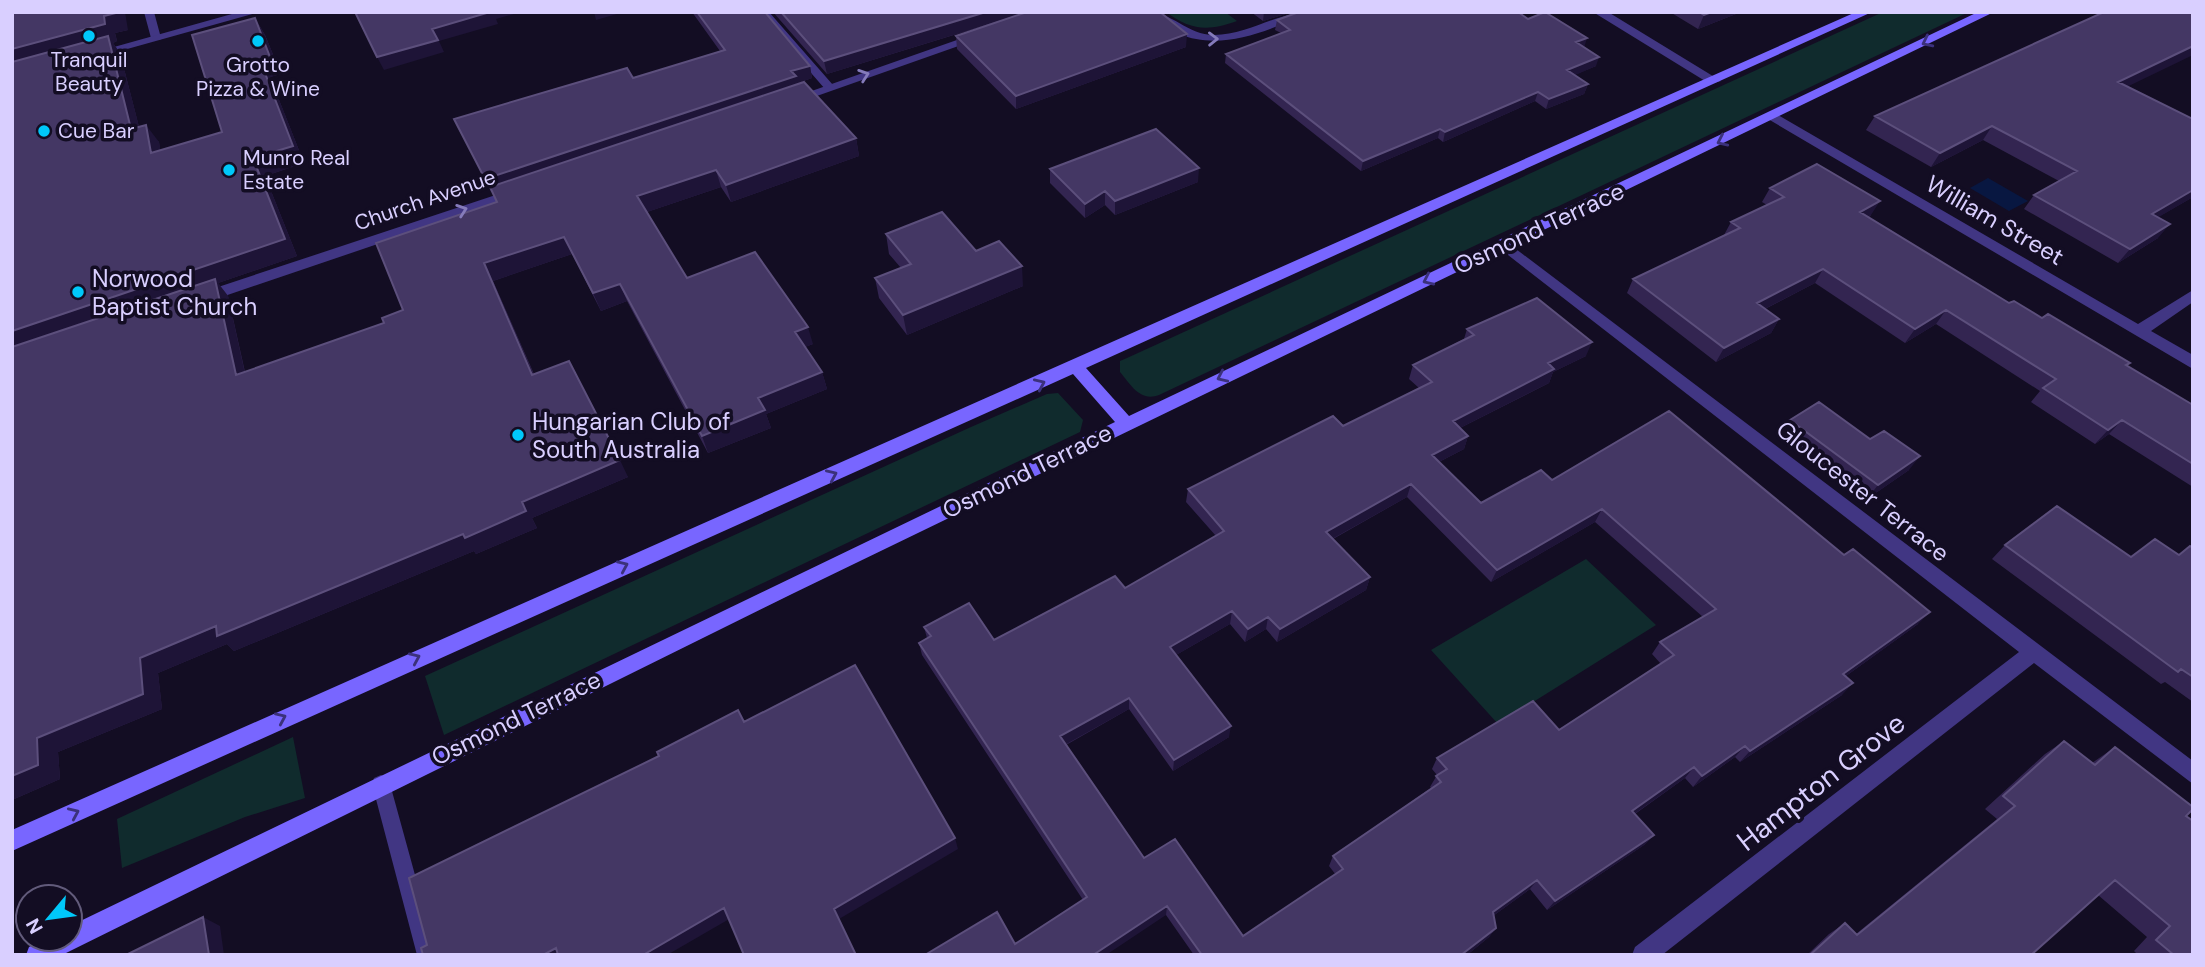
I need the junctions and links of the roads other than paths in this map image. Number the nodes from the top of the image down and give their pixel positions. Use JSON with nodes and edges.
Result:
{"nodes":[{"id":1,"x":149,"y":12,"type":"edge"},
{"id":2,"x":254,"y":12,"type":"edge"},
{"id":3,"x":763,"y":12,"type":"edge"},
{"id":4,"x":1153,"y":12,"type":"edge"},
{"id":5,"x":1305,"y":12,"type":"edge"},
{"id":6,"x":1599,"y":12,"type":"edge"},
{"id":7,"x":1866,"y":12,"type":"edge"},
{"id":8,"x":1988,"y":12,"type":"edge"},
{"id":9,"x":986,"y":34,"type":"edge"},
{"id":10,"x":156,"y":38,"type":"junction"},
{"id":11,"x":82,"y":58,"type":"edge"},
{"id":12,"x":1715,"y":81,"type":"junction"},
{"id":13,"x":829,"y":87,"type":"junction"},
{"id":14,"x":777,"y":105,"type":"edge"},
{"id":15,"x":1773,"y":116,"type":"junction"},
{"id":16,"x":528,"y":188,"type":"edge"},
{"id":17,"x":1504,"y":245,"type":"junction"},
{"id":18,"x":2193,"y":295,"type":"edge"},
{"id":19,"x":192,"y":301,"type":"edge"},
{"id":20,"x":2140,"y":331,"type":"junction"},
{"id":21,"x":2193,"y":363,"type":"edge"},
{"id":22,"x":1077,"y":368,"type":"junction"},
{"id":23,"x":1126,"y":423,"type":"junction"},
{"id":24,"x":2033,"y":653,"type":"junction"},
{"id":25,"x":2193,"y":774,"type":"edge"},
{"id":26,"x":381,"y":784,"type":"junction"},
{"id":27,"x":12,"y":841,"type":"edge"},
{"id":28,"x":84,"y":932,"type":"edge"},
{"id":29,"x":427,"y":955,"type":"edge"},
{"id":30,"x":1643,"y":955,"type":"edge"}],
"edges":[{"from":1,"to":10,"type":"lane"},
{"from":2,"to":10,"type":"street"},
{"from":3,"to":13,"type":"lane"},
{"from":4,"to":5,"type":"street","one_way":true},
{"from":6,"to":12,"type":"street"},
{"from":7,"to":12,"type":"street"},
{"from":8,"to":15,"type":"street","name":"Osmond Terrace","one_way":true},
{"from":13,"to":9,"type":"street","one_way":true},
{"from":10,"to":11,"type":"street"},
{"from":12,"to":22,"type":"street"},
{"from":13,"to":14,"type":"street"},
{"from":15,"to":17,"type":"street","name":"Osmond Terrace","one_way":true},
{"from":15,"to":20,"type":"street","name":"William Street"},
{"from":19,"to":16,"type":"street","name":"Church Avenue","one_way":true},
{"from":17,"to":23,"type":"street","name":"Osmond Terrace","one_way":true},
{"from":17,"to":24,"type":"street","name":"Gloucester Terrace"},
{"from":18,"to":20,"type":"street"},
{"from":20,"to":21,"type":"street","name":"William Street"},
{"from":22,"to":23,"type":"street"},
{"from":27,"to":22,"type":"street","one_way":true},
{"from":23,"to":26,"type":"street","name":"Osmond Terrace"},
{"from":24,"to":25,"type":"street","name":"Gloucester Terrace"},
{"from":24,"to":30,"type":"street","name":"Hampton Grove"},
{"from":26,"to":28,"type":"street","name":"Osmond Terrace"},
{"from":26,"to":29,"type":"lane"}]}
